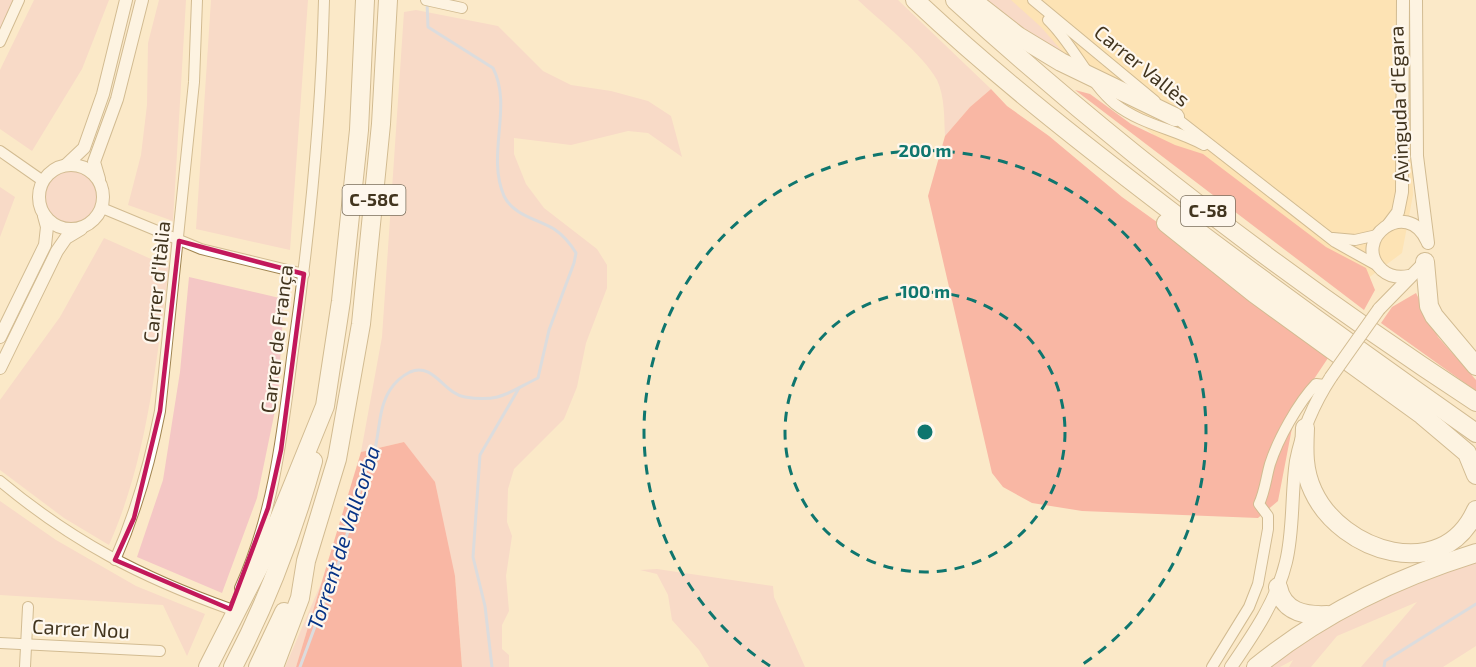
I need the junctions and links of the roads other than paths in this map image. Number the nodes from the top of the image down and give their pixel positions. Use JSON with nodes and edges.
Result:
{"nodes":[{"id":1,"x":20,"y":0,"type":"edge"},
{"id":2,"x":126,"y":0,"type":"edge"},
{"id":3,"x":142,"y":0,"type":"edge"},
{"id":4,"x":197,"y":0,"type":"edge"},
{"id":5,"x":324,"y":0,"type":"edge"},
{"id":6,"x":365,"y":0,"type":"edge"},
{"id":7,"x":388,"y":0,"type":"edge"},
{"id":8,"x":426,"y":0,"type":"edge"},
{"id":9,"x":915,"y":0,"type":"edge"},
{"id":10,"x":955,"y":0,"type":"edge"},
{"id":11,"x":972,"y":0,"type":"edge"},
{"id":12,"x":1028,"y":0,"type":"edge"},
{"id":13,"x":1033,"y":0,"type":"edge"},
{"id":14,"x":1397,"y":0,"type":"edge"},
{"id":15,"x":1403,"y":0,"type":"edge"},
{"id":16,"x":1416,"y":0,"type":"edge"},
{"id":17,"x":462,"y":8,"type":"dead end"},
{"id":18,"x":1403,"y":14,"type":"junction"},
{"id":19,"x":0,"y":42,"type":"edge"},
{"id":20,"x":1094,"y":78,"type":"junction"},
{"id":21,"x":1175,"y":117,"type":"junction"},
{"id":22,"x":0,"y":151,"type":"edge"},
{"id":23,"x":1227,"y":160,"type":"junction"},
{"id":24,"x":1106,"y":162,"type":"junction"},
{"id":25,"x":66,"y":165,"type":"junction"},
{"id":26,"x":43,"y":181,"type":"junction"},
{"id":27,"x":101,"y":183,"type":"junction"},
{"id":28,"x":102,"y":208,"type":"junction"},
{"id":29,"x":44,"y":215,"type":"junction"},
{"id":30,"x":1389,"y":224,"type":"junction"},
{"id":31,"x":84,"y":227,"type":"junction"},
{"id":32,"x":1321,"y":232,"type":"junction"},
{"id":33,"x":1377,"y":235,"type":"junction"},
{"id":34,"x":180,"y":241,"type":"junction"},
{"id":35,"x":1428,"y":243,"type":"junction"},
{"id":36,"x":1425,"y":262,"type":"junction"},
{"id":37,"x":1382,"y":270,"type":"junction"},
{"id":38,"x":304,"y":274,"type":"junction"},
{"id":39,"x":1409,"y":276,"type":"junction"},
{"id":40,"x":1378,"y":309,"type":"junction"},
{"id":41,"x":0,"y":337,"type":"edge"},
{"id":42,"x":1476,"y":366,"type":"edge"},
{"id":43,"x":0,"y":368,"type":"edge"},
{"id":44,"x":1328,"y":381,"type":"junction"},
{"id":45,"x":1476,"y":402,"type":"edge"},
{"id":46,"x":325,"y":406,"type":"junction"},
{"id":47,"x":1305,"y":428,"type":"junction"},
{"id":48,"x":1476,"y":433,"type":"edge"},
{"id":49,"x":1476,"y":475,"type":"edge"},
{"id":50,"x":0,"y":482,"type":"edge"},
{"id":51,"x":1476,"y":510,"type":"edge"},
{"id":52,"x":1476,"y":553,"type":"edge"},
{"id":53,"x":115,"y":560,"type":"junction"},
{"id":54,"x":306,"y":561,"type":"junction"},
{"id":55,"x":1278,"y":586,"type":"junction"},
{"id":56,"x":28,"y":607,"type":"dead end"},
{"id":57,"x":230,"y":609,"type":"junction"},
{"id":58,"x":1327,"y":615,"type":"junction"},
{"id":59,"x":0,"y":643,"type":"edge"},
{"id":60,"x":26,"y":644,"type":"junction"},
{"id":61,"x":160,"y":651,"type":"dead end"},
{"id":62,"x":25,"y":667,"type":"edge"},
{"id":63,"x":199,"y":667,"type":"edge"},
{"id":64,"x":208,"y":667,"type":"edge"},
{"id":65,"x":233,"y":667,"type":"edge"},
{"id":66,"x":258,"y":667,"type":"edge"},
{"id":67,"x":274,"y":667,"type":"edge"},
{"id":68,"x":1212,"y":667,"type":"edge"},
{"id":69,"x":1231,"y":667,"type":"edge"},
{"id":70,"x":1256,"y":667,"type":"edge"}],
"edges":[{"from":1,"to":19,"type":"street"},
{"from":2,"to":25,"type":"street"},
{"from":3,"to":27,"type":"street"},
{"from":4,"to":34,"type":"street","name":"Carrer d'Itàlia"},
{"from":5,"to":38,"type":"street","name":"Carrer de França"},
{"from":6,"to":46,"type":"highway","number":"C-58C"},
{"from":7,"to":54,"type":"highway","number":"C-58C"},
{"from":8,"to":17,"type":"street"},
{"from":9,"to":24,"type":"highway","number":"C-58"},
{"from":10,"to":45,"type":"highway","number":"C-58"},
{"from":11,"to":20,"type":"highway"},
{"from":12,"to":20,"type":"street","name":"Carrer Vallès"},
{"from":13,"to":21,"type":"street","name":"Carrer Vallès"},
{"from":14,"to":18,"type":"street"},
{"from":15,"to":18,"type":"street","name":"Avinguda d'Egara"},
{"from":16,"to":35,"type":"street","name":"Avinguda d'Egara"},
{"from":18,"to":30,"type":"street","name":"Avinguda d'Egara"},
{"from":20,"to":21,"type":"highway"},
{"from":20,"to":23,"type":"street","name":"Carrer Vallès"},
{"from":21,"to":23,"type":"street","name":"Carrer Vallès"},
{"from":22,"to":26,"type":"street"},
{"from":23,"to":32,"type":"street","name":"Carrer Vallès"},
{"from":24,"to":48,"type":"highway","number":"C-58"},
{"from":24,"to":49,"type":"highway"},
{"from":25,"to":26,"type":"street"},
{"from":25,"to":27,"type":"street"},
{"from":26,"to":29,"type":"street"},
{"from":27,"to":28,"type":"street"},
{"from":28,"to":31,"type":"street"},
{"from":28,"to":34,"type":"street"},
{"from":29,"to":31,"type":"street"},
{"from":29,"to":41,"type":"street"},
{"from":30,"to":33,"type":"street"},
{"from":30,"to":35,"type":"street"},
{"from":31,"to":43,"type":"street"},
{"from":32,"to":33,"type":"street","name":"Carrer Vallès"},
{"from":32,"to":37,"type":"street","name":"Carrer Vallès"},
{"from":33,"to":37,"type":"street"},
{"from":34,"to":38,"type":"street"},
{"from":34,"to":53,"type":"street","name":"Carrer d'Itàlia"},
{"from":35,"to":36,"type":"street"},
{"from":36,"to":39,"type":"street"},
{"from":36,"to":42,"type":"highway"},
{"from":37,"to":39,"type":"street"},
{"from":37,"to":40,"type":"street"},
{"from":38,"to":57,"type":"street","name":"Carrer de França"},
{"from":39,"to":40,"type":"street"},
{"from":40,"to":44,"type":"street","bridge":true},
{"from":44,"to":47,"type":"street"},
{"from":44,"to":68,"type":"street"},
{"from":46,"to":64,"type":"highway"},
{"from":46,"to":65,"type":"highway","number":"C-58C"},
{"from":47,"to":51,"type":"highway"},
{"from":47,"to":55,"type":"street"},
{"from":50,"to":53,"type":"street"},
{"from":52,"to":58,"type":"highway"},
{"from":53,"to":57,"type":"street"},
{"from":54,"to":66,"type":"highway","number":"C-58C"},
{"from":54,"to":67,"type":"highway"},
{"from":55,"to":58,"type":"highway"},
{"from":55,"to":69,"type":"street"},
{"from":56,"to":60,"type":"street"},
{"from":57,"to":63,"type":"street","name":"Carrer de França"},
{"from":58,"to":70,"type":"highway"},
{"from":59,"to":60,"type":"street","name":"Carrer Nou"},
{"from":60,"to":61,"type":"street","name":"Carrer Nou"},
{"from":60,"to":62,"type":"street"}]}
